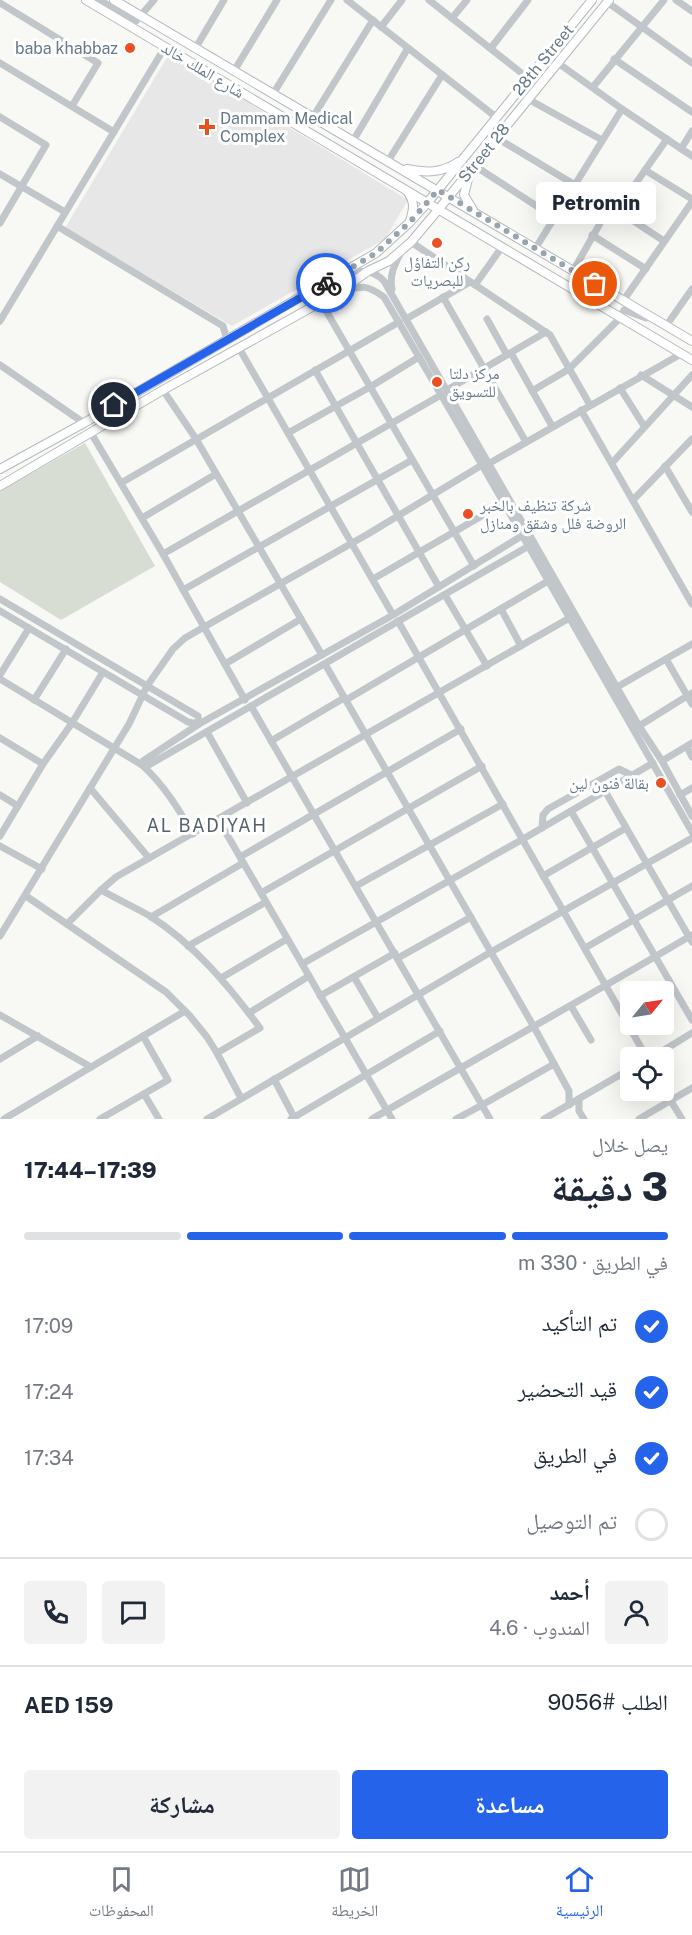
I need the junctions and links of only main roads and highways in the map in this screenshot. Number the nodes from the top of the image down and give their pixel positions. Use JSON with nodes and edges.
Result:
{"nodes":[{"id":1,"x":86,"y":0,"type":"edge"},
{"id":2,"x":114,"y":0,"type":"edge"},
{"id":3,"x":592,"y":0,"type":"edge"},
{"id":4,"x":608,"y":1,"type":"edge"},
{"id":5,"x":466,"y":157,"type":"junction"},
{"id":6,"x":392,"y":164,"type":"junction"},
{"id":7,"x":473,"y":167,"type":"junction"},
{"id":8,"x":438,"y":190,"type":"junction"},
{"id":9,"x":407,"y":191,"type":"junction"},
{"id":10,"x":448,"y":197,"type":"junction"},
{"id":11,"x":428,"y":202,"type":"junction"},
{"id":12,"x":438,"y":210,"type":"junction"},
{"id":13,"x":477,"y":215,"type":"junction"},
{"id":14,"x":452,"y":217,"type":"junction"},
{"id":15,"x":410,"y":222,"type":"junction"},
{"id":16,"x":427,"y":222,"type":"junction"},
{"id":17,"x":692,"y":341,"type":"edge"},
{"id":18,"x":692,"y":360,"type":"edge"},
{"id":19,"x":0,"y":469,"type":"edge"},
{"id":20,"x":0,"y":486,"type":"edge"}],
"edges":[{"from":1,"to":9,"type":"main road","name":"شارع الملك خالد"},
{"from":2,"to":6,"type":"main road","name":"شارع الملك خالد"},
{"from":3,"to":5,"type":"main road","name":"28th Street"},
{"from":4,"to":7,"type":"main road","name":"Street 28"},
{"from":5,"to":6,"type":"main road"},
{"from":5,"to":8,"type":"main road","name":"28th Street"},
{"from":6,"to":8,"type":"main road","name":"شارع الملك خالد"},
{"from":7,"to":10,"type":"main road","name":"Street 28"},
{"from":7,"to":13,"type":"main road"},
{"from":8,"to":10,"type":"main road","name":"شارع الملك خالد"},
{"from":8,"to":11,"type":"main road","name":"28th Street"},
{"from":9,"to":11,"type":"main road","name":"شارع الملك خالد"},
{"from":9,"to":15,"type":"main road"},
{"from":10,"to":12,"type":"main road","name":"Street 28"},
{"from":10,"to":13,"type":"main road","name":"شارع الملك خالد"},
{"from":11,"to":12,"type":"main road","name":"شارع الملك خالد"},
{"from":11,"to":15,"type":"main road","name":"28th Street"},
{"from":12,"to":14,"type":"main road","name":"شارع الملك خالد"},
{"from":12,"to":16,"type":"main road","name":"Street 28"},
{"from":13,"to":17,"type":"main road","name":"شارع الملك خالد"},
{"from":14,"to":16,"type":"main road"},
{"from":14,"to":18,"type":"main road","name":"شارع الملك خالد"},
{"from":15,"to":19,"type":"main road","name":"28th Street"},
{"from":16,"to":20,"type":"main road","name":"Street 28"}]}
